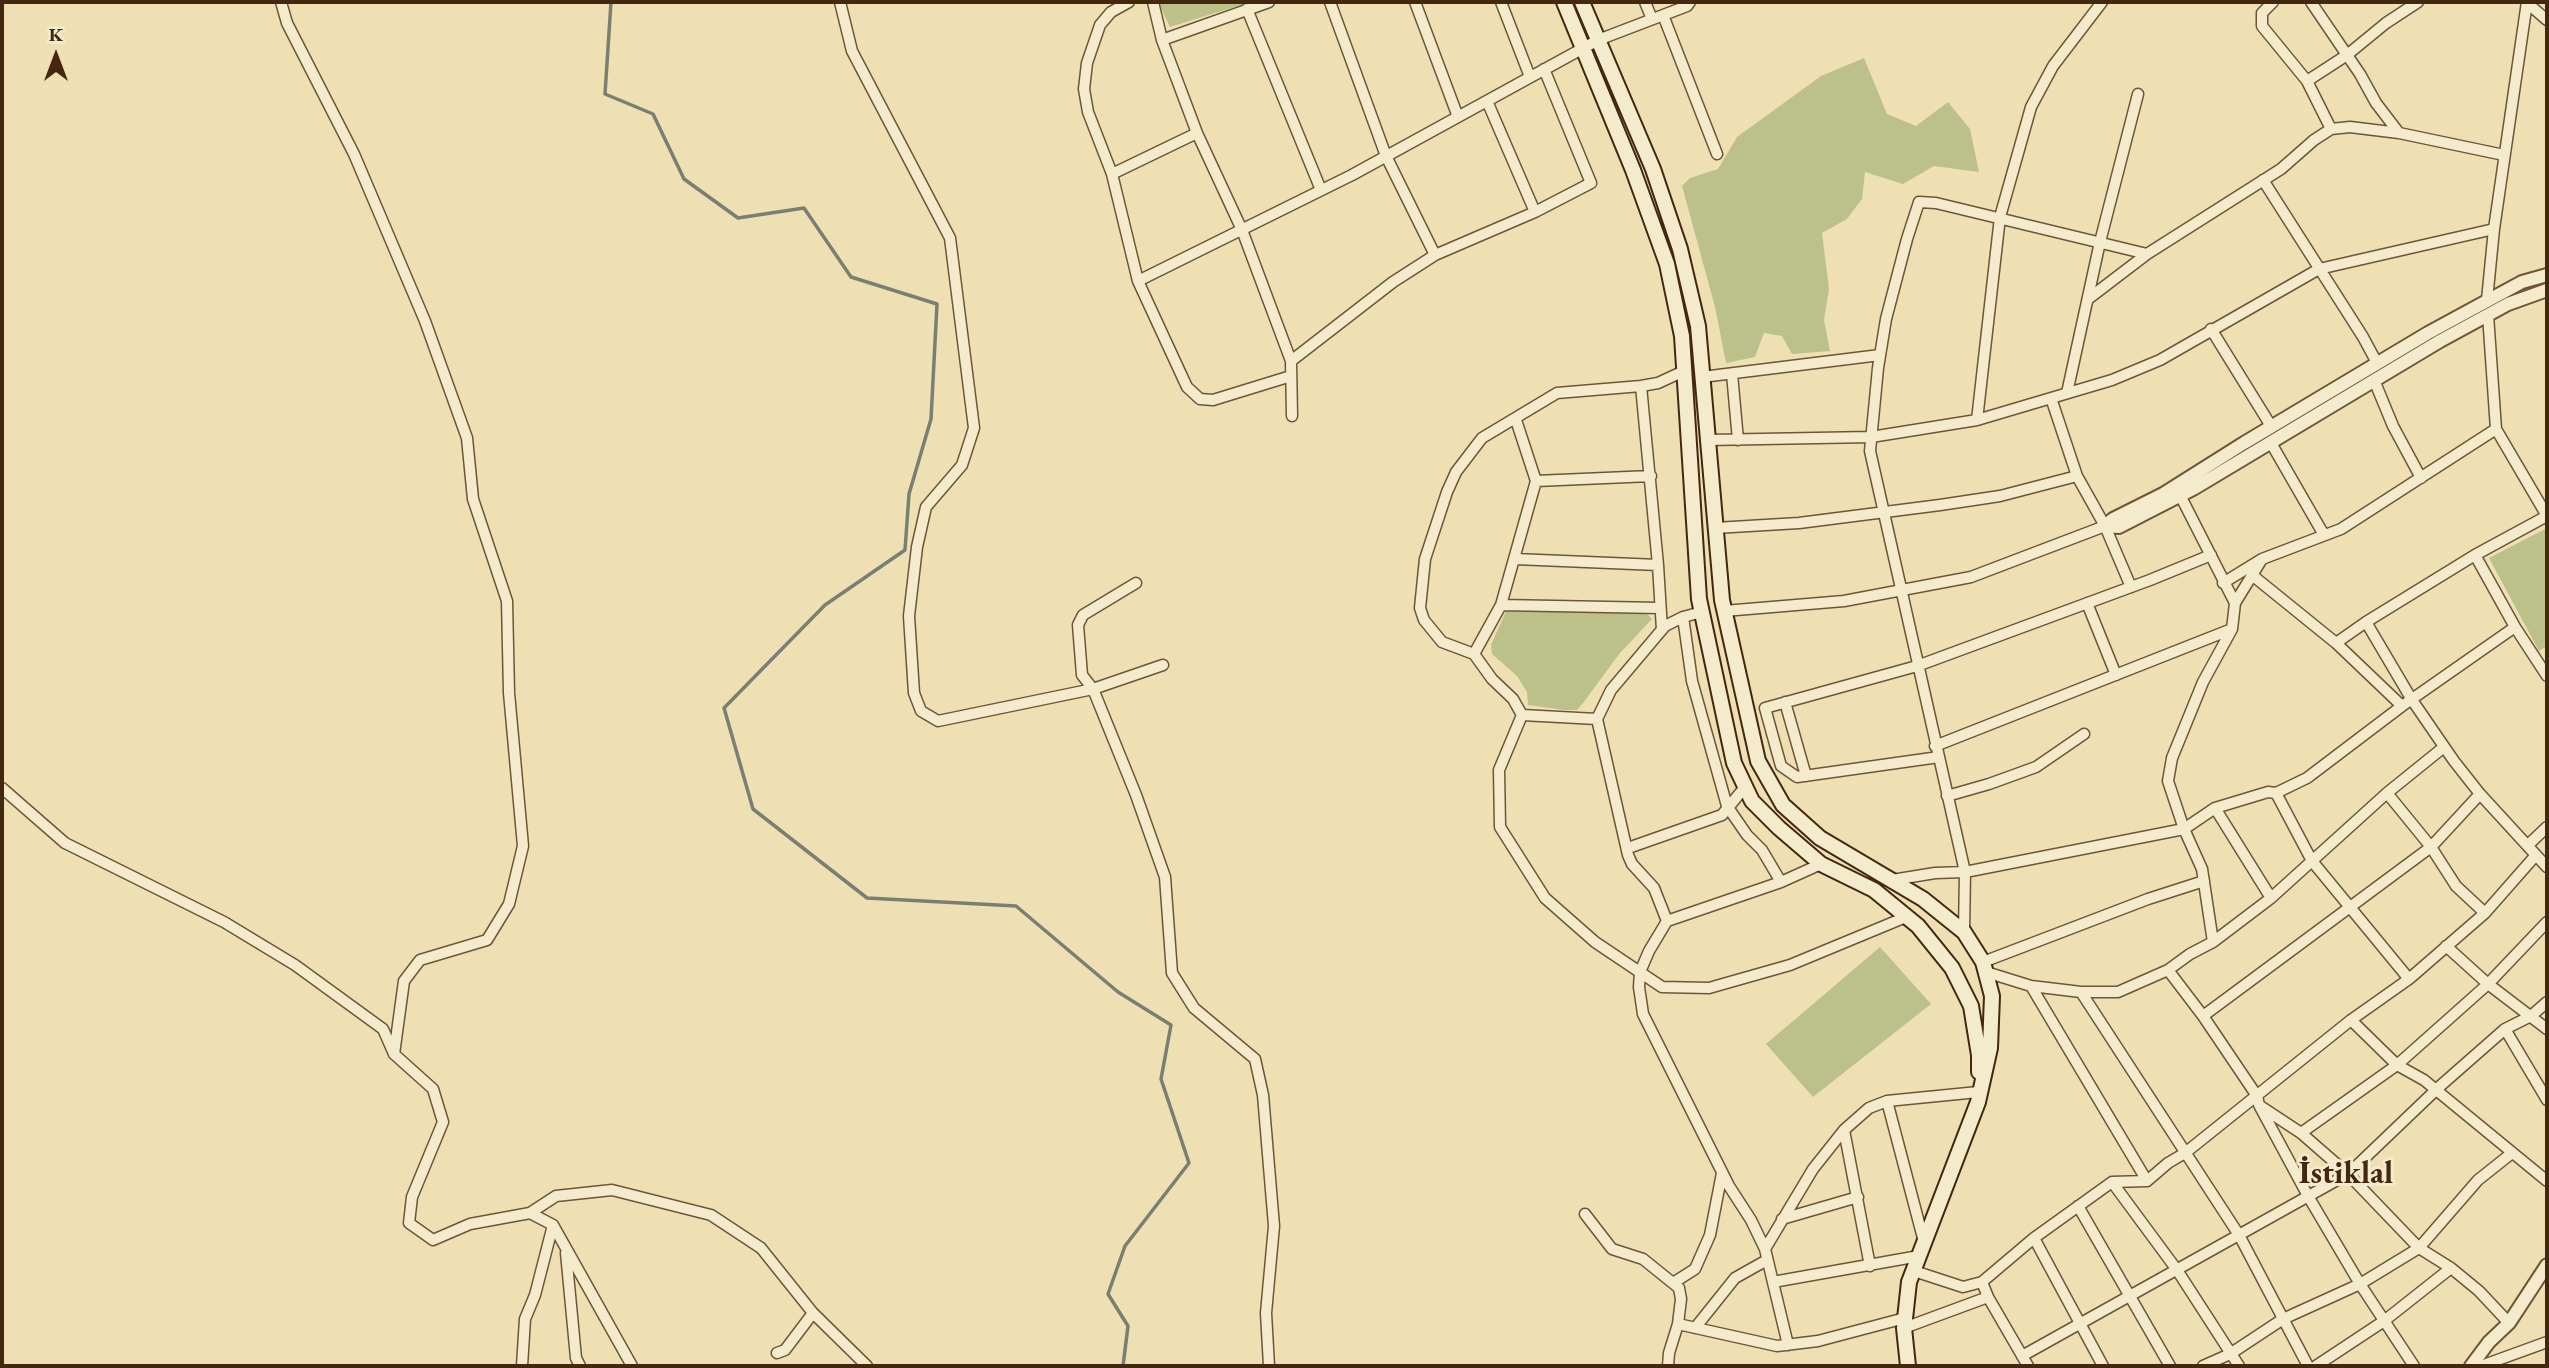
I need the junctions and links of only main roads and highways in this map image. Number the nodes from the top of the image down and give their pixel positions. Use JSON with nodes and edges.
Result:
{"nodes":[{"id":1,"x":1564,"y":2,"type":"edge"},
{"id":2,"x":1582,"y":2,"type":"edge"},
{"id":3,"x":1978,"y":1097,"type":"junction"},
{"id":4,"x":1908,"y":1366,"type":"edge"}],
"edges":[{"from":1,"to":3,"type":"main road"},
{"from":2,"to":3,"type":"main road"},
{"from":3,"to":4,"type":"main road"}]}
